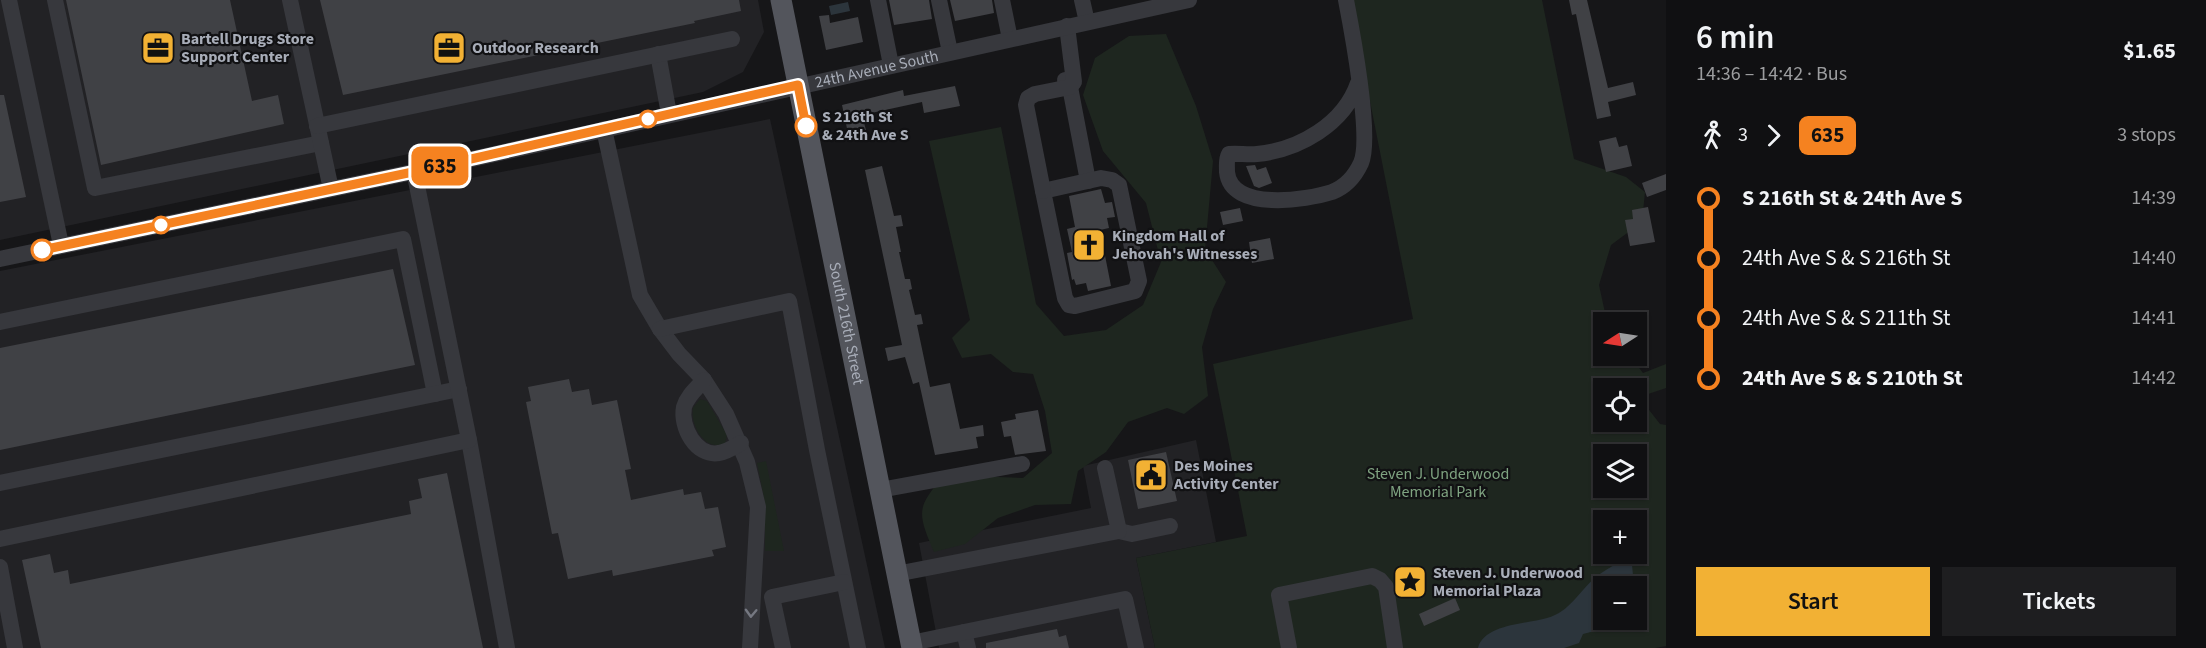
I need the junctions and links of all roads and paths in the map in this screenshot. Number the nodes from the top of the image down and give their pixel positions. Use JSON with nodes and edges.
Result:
{"nodes":[{"id":1,"x":9,"y":0,"type":"edge"},
{"id":2,"x":55,"y":0,"type":"edge"},
{"id":3,"x":290,"y":0,"type":"edge"},
{"id":4,"x":781,"y":0,"type":"edge"},
{"id":5,"x":878,"y":0,"type":"edge"},
{"id":6,"x":939,"y":0,"type":"edge"},
{"id":7,"x":1002,"y":0,"type":"edge"},
{"id":8,"x":1082,"y":0,"type":"edge"},
{"id":9,"x":1189,"y":0,"type":"edge"},
{"id":10,"x":1346,"y":0,"type":"edge"},
{"id":11,"x":1152,"y":4,"type":"edge"},
{"id":12,"x":1087,"y":22,"type":"junction"},
{"id":13,"x":1061,"y":28,"type":"junction"},
{"id":14,"x":732,"y":39,"type":"dead end"},
{"id":15,"x":1010,"y":39,"type":"junction"},
{"id":16,"x":950,"y":52,"type":"junction"},
{"id":17,"x":658,"y":54,"type":"junction"},
{"id":18,"x":891,"y":65,"type":"junction"},
{"id":19,"x":1358,"y":83,"type":"junction"},
{"id":20,"x":798,"y":85,"type":"junction"},
{"id":21,"x":1070,"y":87,"type":"junction"},
{"id":22,"x":669,"y":114,"type":"junction"},
{"id":23,"x":317,"y":126,"type":"junction"},
{"id":24,"x":604,"y":129,"type":"junction"},
{"id":25,"x":321,"y":143,"type":"junction"},
{"id":26,"x":414,"y":171,"type":"junction"},
{"id":27,"x":1088,"y":181,"type":"junction"},
{"id":28,"x":331,"y":189,"type":"junction"},
{"id":29,"x":1043,"y":191,"type":"junction"},
{"id":30,"x":61,"y":245,"type":"junction"},
{"id":31,"x":0,"y":259,"type":"edge"},
{"id":32,"x":0,"y":322,"type":"edge"},
{"id":33,"x":660,"y":329,"type":"junction"},
{"id":34,"x":704,"y":380,"type":"junction"},
{"id":35,"x":459,"y":389,"type":"junction"},
{"id":36,"x":435,"y":394,"type":"junction"},
{"id":37,"x":469,"y":440,"type":"junction"},
{"id":38,"x":741,"y":443,"type":"junction"},
{"id":39,"x":1022,"y":464,"type":"dead end"},
{"id":40,"x":1105,"y":468,"type":"dead end"},
{"id":41,"x":0,"y":483,"type":"edge"},
{"id":42,"x":880,"y":490,"type":"junction"},
{"id":43,"x":1170,"y":525,"type":"dead end"},
{"id":44,"x":1119,"y":531,"type":"junction"},
{"id":45,"x":0,"y":539,"type":"edge"},
{"id":46,"x":0,"y":567,"type":"edge"},
{"id":47,"x":896,"y":574,"type":"junction"},
{"id":48,"x":844,"y":582,"type":"junction"},
{"id":49,"x":966,"y":640,"type":"edge"},
{"id":50,"x":911,"y":645,"type":"edge"},
{"id":51,"x":15,"y":648,"type":"edge"},
{"id":52,"x":507,"y":648,"type":"edge"},
{"id":53,"x":750,"y":648,"type":"edge"},
{"id":54,"x":783,"y":648,"type":"edge"},
{"id":55,"x":858,"y":648,"type":"edge"},
{"id":56,"x":1136,"y":648,"type":"edge"},
{"id":57,"x":1290,"y":648,"type":"edge"},
{"id":58,"x":1395,"y":648,"type":"edge"}],
"edges":[{"from":1,"to":30,"type":"street"},
{"from":2,"to":25,"type":"street"},
{"from":3,"to":23,"type":"street"},
{"from":4,"to":20,"type":"main road","name":"South 216th Street"},
{"from":5,"to":18,"type":"street"},
{"from":6,"to":16,"type":"street"},
{"from":7,"to":15,"type":"street"},
{"from":8,"to":12,"type":"street"},
{"from":9,"to":11,"type":"street","name":"24th Avenue South"},
{"from":10,"to":19,"type":"street"},
{"from":11,"to":12,"type":"street","name":"24th Avenue South"},
{"from":12,"to":13,"type":"street","name":"24th Avenue South"},
{"from":13,"to":15,"type":"street","name":"24th Avenue South"},
{"from":13,"to":21,"type":"street"},
{"from":14,"to":17,"type":"street"},
{"from":15,"to":16,"type":"street","name":"24th Avenue South"},
{"from":16,"to":18,"type":"street","name":"24th Avenue South"},
{"from":17,"to":22,"type":"street"},
{"from":17,"to":23,"type":"street"},
{"from":18,"to":20,"type":"street","name":"24th Avenue South"},
{"from":19,"to":19,"type":"street"},
{"from":20,"to":22,"type":"street","name":"24th Avenue South"},
{"from":20,"to":42,"type":"main road","name":"South 216th Street"},
{"from":21,"to":27,"type":"street"},
{"from":21,"to":29,"type":"street"},
{"from":22,"to":24,"type":"street","name":"24th Avenue South"},
{"from":23,"to":25,"type":"street"},
{"from":24,"to":26,"type":"street","name":"24th Avenue South"},
{"from":24,"to":33,"type":"street"},
{"from":25,"to":28,"type":"street"},
{"from":26,"to":28,"type":"street","name":"24th Avenue South"},
{"from":26,"to":35,"type":"street"},
{"from":27,"to":29,"type":"street"},
{"from":27,"to":29,"type":"street"},
{"from":28,"to":30,"type":"street","name":"24th Avenue South"},
{"from":30,"to":31,"type":"street","name":"24th Avenue South"},
{"from":32,"to":36,"type":"street"},
{"from":33,"to":34,"type":"street"},
{"from":33,"to":48,"type":"street"},
{"from":34,"to":38,"type":"street"},
{"from":34,"to":38,"type":"street"},
{"from":35,"to":36,"type":"street"},
{"from":35,"to":37,"type":"street"},
{"from":36,"to":41,"type":"street"},
{"from":37,"to":45,"type":"street"},
{"from":37,"to":52,"type":"street"},
{"from":38,"to":53,"type":"street","one_way":true},
{"from":39,"to":42,"type":"street"},
{"from":40,"to":44,"type":"street"},
{"from":42,"to":47,"type":"main road","name":"South 216th Street"},
{"from":43,"to":44,"type":"street"},
{"from":44,"to":47,"type":"street"},
{"from":46,"to":51,"type":"street"},
{"from":47,"to":50,"type":"main road","name":"South 216th Street"},
{"from":48,"to":54,"type":"street"},
{"from":48,"to":55,"type":"street"},
{"from":49,"to":50,"type":"street"},
{"from":49,"to":56,"type":"street"},
{"from":57,"to":58,"type":"street"}]}
